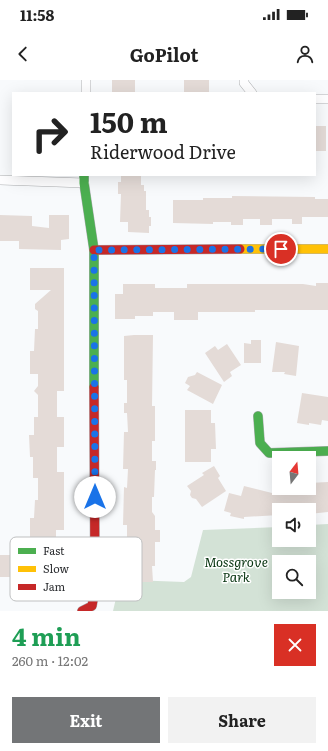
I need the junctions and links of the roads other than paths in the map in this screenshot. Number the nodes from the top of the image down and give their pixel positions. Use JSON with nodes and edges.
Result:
{"nodes":[{"id":1,"x":86,"y":80,"type":"edge"},
{"id":2,"x":244,"y":80,"type":"edge"},
{"id":3,"x":86,"y":92,"type":"edge"},
{"id":4,"x":251,"y":92,"type":"edge"},
{"id":5,"x":316,"y":99,"type":"edge"},
{"id":6,"x":328,"y":99,"type":"edge"},
{"id":7,"x":84,"y":179,"type":"edge"},
{"id":8,"x":0,"y":180,"type":"edge"},
{"id":9,"x":328,"y":249,"type":"edge"},
{"id":10,"x":94,"y":250,"type":"junction"},
{"id":11,"x":258,"y":416,"type":"dead end"},
{"id":12,"x":328,"y":451,"type":"edge"},
{"id":13,"x":95,"y":537,"type":"edge"},
{"id":14,"x":93,"y":601,"type":"edge"},
{"id":15,"x":82,"y":611,"type":"edge"}],
"edges":[{"from":1,"to":3,"type":"street"},
{"from":2,"to":4,"type":"street"},
{"from":5,"to":6,"type":"street"},
{"from":7,"to":8,"type":"street"},
{"from":7,"to":10,"type":"street"},
{"from":9,"to":10,"type":"street"},
{"from":10,"to":13,"type":"street"},
{"from":11,"to":12,"type":"street"},
{"from":14,"to":15,"type":"street"}]}
